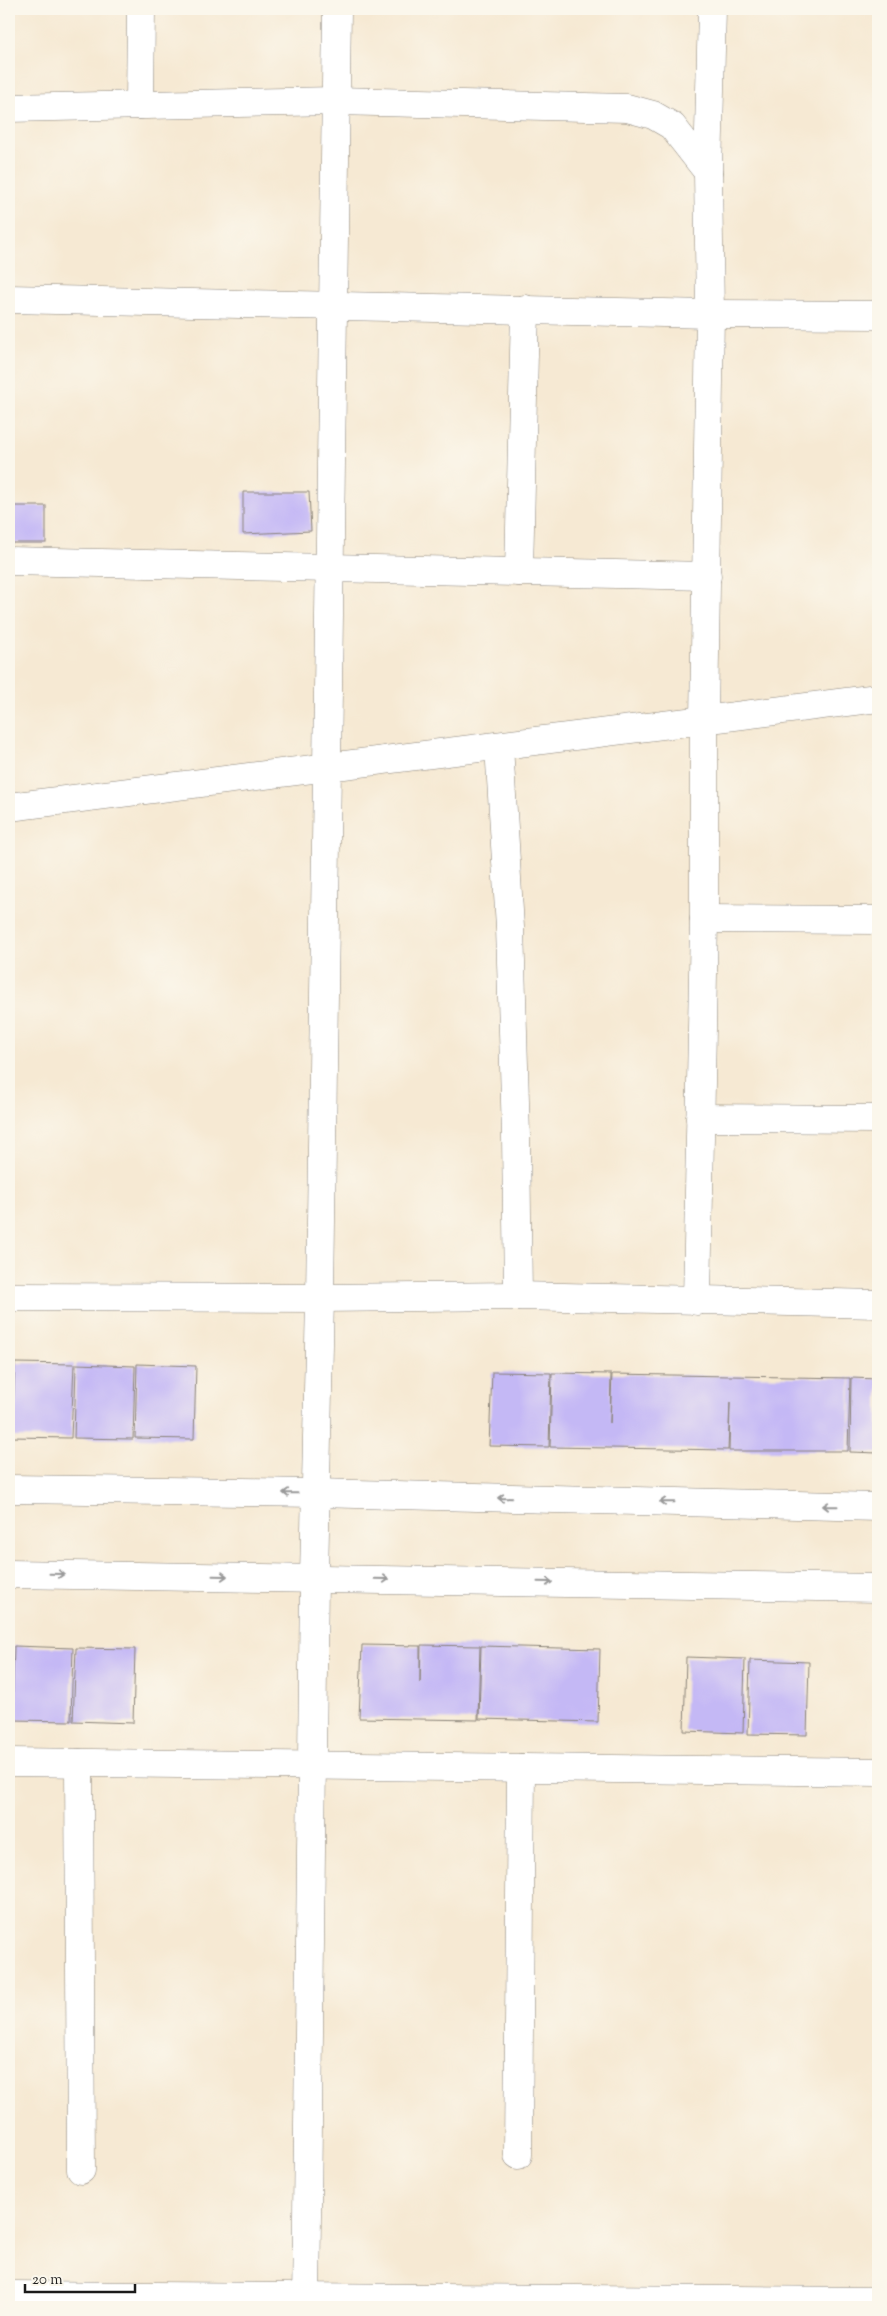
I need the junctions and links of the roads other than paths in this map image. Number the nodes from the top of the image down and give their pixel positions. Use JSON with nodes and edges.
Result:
{"nodes":[{"id":1,"x":141,"y":9,"type":"edge"},
{"id":2,"x":337,"y":9,"type":"edge"},
{"id":3,"x":712,"y":9,"type":"edge"},
{"id":4,"x":335,"y":101,"type":"junction"},
{"id":5,"x":140,"y":105,"type":"junction"},
{"id":6,"x":9,"y":108,"type":"edge"},
{"id":7,"x":708,"y":172,"type":"junction"},
{"id":8,"x":9,"y":299,"type":"edge"},
{"id":9,"x":332,"y":304,"type":"junction"},
{"id":10,"x":525,"y":310,"type":"junction"},
{"id":11,"x":710,"y":314,"type":"junction"},
{"id":12,"x":878,"y":315,"type":"edge"},
{"id":13,"x":9,"y":561,"type":"edge"},
{"id":14,"x":329,"y":567,"type":"junction"},
{"id":15,"x":519,"y":572,"type":"junction"},
{"id":16,"x":707,"y":576,"type":"junction"},
{"id":17,"x":878,"y":698,"type":"edge"},
{"id":18,"x":704,"y":721,"type":"junction"},
{"id":19,"x":499,"y":746,"type":"junction"},
{"id":20,"x":327,"y":767,"type":"junction"},
{"id":21,"x":9,"y":807,"type":"edge"},
{"id":22,"x":704,"y":919,"type":"junction"},
{"id":23,"x":878,"y":920,"type":"edge"},
{"id":24,"x":700,"y":1118,"type":"junction"},
{"id":25,"x":878,"y":1119,"type":"edge"},
{"id":26,"x":518,"y":1296,"type":"junction"},
{"id":27,"x":9,"y":1297,"type":"edge"},
{"id":28,"x":320,"y":1298,"type":"junction"},
{"id":29,"x":696,"y":1301,"type":"junction"},
{"id":30,"x":878,"y":1304,"type":"edge"},
{"id":31,"x":9,"y":1489,"type":"edge"},
{"id":32,"x":316,"y":1493,"type":"junction"},
{"id":33,"x":878,"y":1507,"type":"edge"},
{"id":34,"x":9,"y":1574,"type":"edge"},
{"id":35,"x":314,"y":1578,"type":"junction"},
{"id":36,"x":878,"y":1588,"type":"edge"},
{"id":37,"x":9,"y":1762,"type":"edge"},
{"id":38,"x":79,"y":1763,"type":"junction"},
{"id":39,"x":312,"y":1766,"type":"junction"},
{"id":40,"x":522,"y":1768,"type":"junction"},
{"id":41,"x":878,"y":1772,"type":"edge"},
{"id":42,"x":518,"y":2155,"type":"dead end"},
{"id":43,"x":81,"y":2170,"type":"dead end"},
{"id":44,"x":9,"y":2294,"type":"edge"},
{"id":45,"x":878,"y":2301,"type":"edge"},
{"id":46,"x":306,"y":2303,"type":"edge"}],
"edges":[{"from":1,"to":5,"type":"street"},
{"from":2,"to":4,"type":"street"},
{"from":3,"to":7,"type":"street"},
{"from":4,"to":5,"type":"street"},
{"from":4,"to":7,"type":"street"},
{"from":4,"to":9,"type":"street"},
{"from":5,"to":6,"type":"street"},
{"from":7,"to":11,"type":"street"},
{"from":8,"to":9,"type":"street"},
{"from":9,"to":10,"type":"street"},
{"from":9,"to":14,"type":"street"},
{"from":10,"to":11,"type":"street"},
{"from":10,"to":15,"type":"street"},
{"from":11,"to":12,"type":"street"},
{"from":11,"to":16,"type":"street"},
{"from":13,"to":14,"type":"street"},
{"from":14,"to":15,"type":"street"},
{"from":14,"to":20,"type":"street"},
{"from":15,"to":16,"type":"street"},
{"from":16,"to":18,"type":"street"},
{"from":17,"to":18,"type":"street"},
{"from":18,"to":19,"type":"street"},
{"from":18,"to":22,"type":"street"},
{"from":19,"to":20,"type":"street"},
{"from":19,"to":26,"type":"street"},
{"from":20,"to":21,"type":"street"},
{"from":20,"to":28,"type":"street"},
{"from":22,"to":23,"type":"street"},
{"from":22,"to":24,"type":"street"},
{"from":24,"to":25,"type":"street"},
{"from":24,"to":29,"type":"street"},
{"from":26,"to":28,"type":"street"},
{"from":26,"to":29,"type":"street"},
{"from":27,"to":28,"type":"street"},
{"from":28,"to":32,"type":"street"},
{"from":29,"to":30,"type":"street"},
{"from":32,"to":31,"type":"street","one_way":true},
{"from":33,"to":32,"type":"street","one_way":true},
{"from":32,"to":35,"type":"street"},
{"from":34,"to":35,"type":"street","one_way":true},
{"from":35,"to":36,"type":"street","one_way":true},
{"from":35,"to":39,"type":"street"},
{"from":37,"to":38,"type":"street"},
{"from":38,"to":39,"type":"street"},
{"from":38,"to":43,"type":"street"},
{"from":39,"to":40,"type":"street"},
{"from":39,"to":46,"type":"street"},
{"from":40,"to":41,"type":"street"},
{"from":40,"to":42,"type":"street"},
{"from":44,"to":46,"type":"street"},
{"from":45,"to":46,"type":"street"}]}
